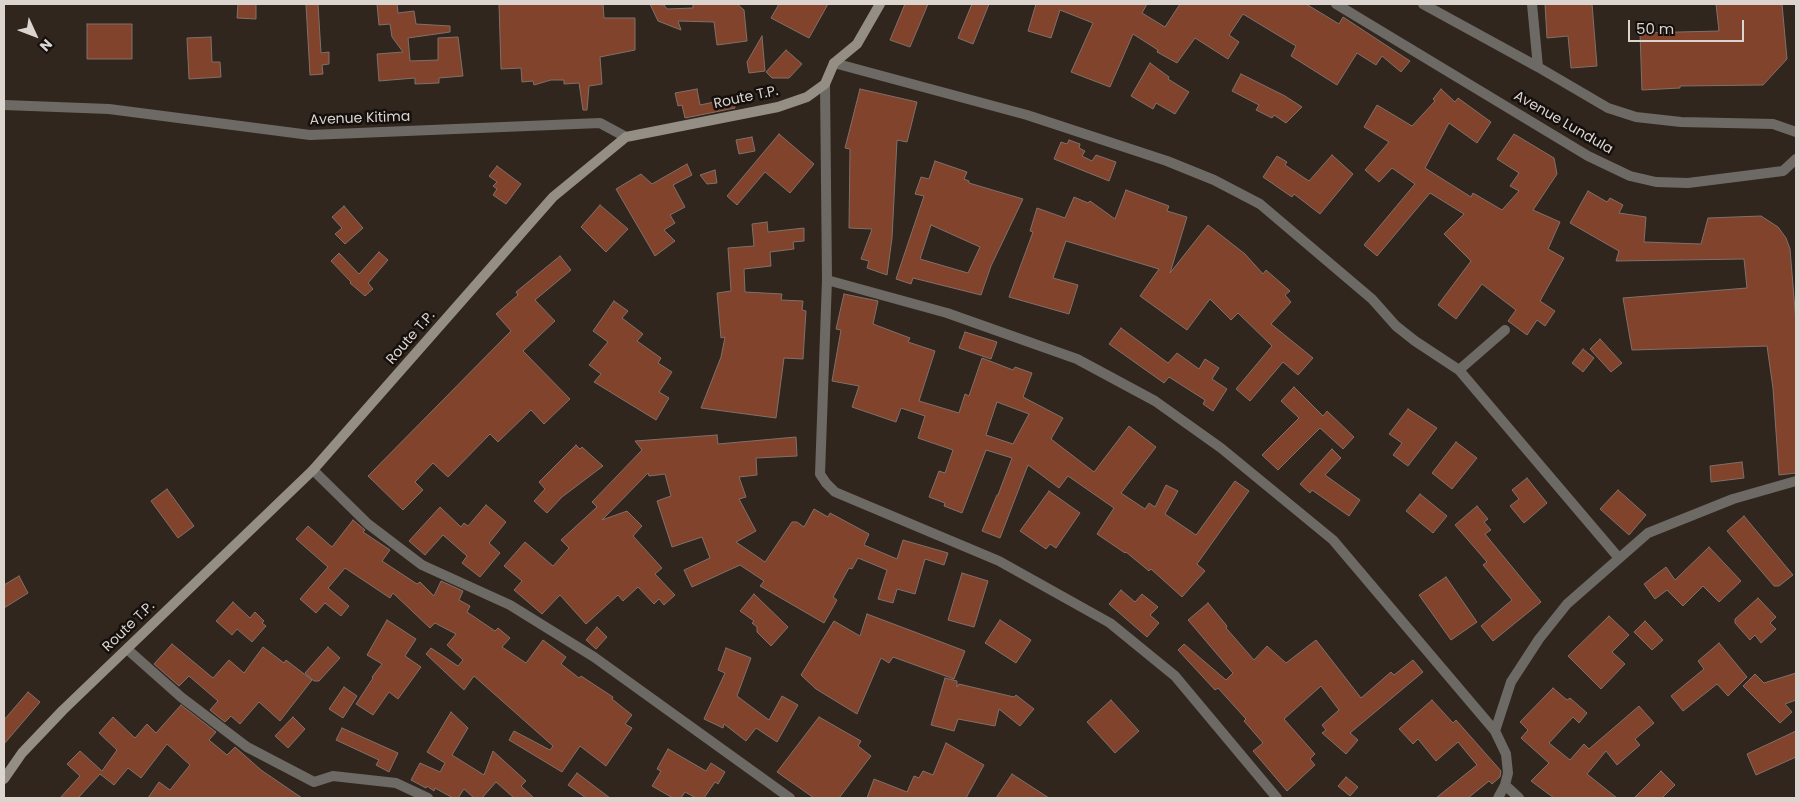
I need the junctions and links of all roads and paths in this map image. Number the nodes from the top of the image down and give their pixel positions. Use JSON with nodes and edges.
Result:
{"nodes":[{"id":1,"x":880,"y":4,"type":"edge"},
{"id":2,"x":1336,"y":4,"type":"edge"},
{"id":3,"x":1423,"y":4,"type":"edge"},
{"id":4,"x":1532,"y":4,"type":"edge"},
{"id":5,"x":834,"y":63,"type":"junction"},
{"id":6,"x":1538,"y":67,"type":"junction"},
{"id":7,"x":825,"y":84,"type":"junction"},
{"id":8,"x":4,"y":104,"type":"edge"},
{"id":9,"x":1796,"y":132,"type":"edge"},
{"id":10,"x":626,"y":137,"type":"junction"},
{"id":11,"x":1796,"y":159,"type":"edge"},
{"id":12,"x":827,"y":280,"type":"junction"},
{"id":13,"x":1505,"y":330,"type":"dead end"},
{"id":14,"x":1459,"y":370,"type":"junction"},
{"id":15,"x":313,"y":470,"type":"junction"},
{"id":16,"x":1796,"y":481,"type":"edge"},
{"id":17,"x":1618,"y":557,"type":"junction"},
{"id":18,"x":127,"y":649,"type":"junction"},
{"id":19,"x":1495,"y":731,"type":"junction"},
{"id":20,"x":4,"y":779,"type":"edge"},
{"id":21,"x":1505,"y":785,"type":"junction"},
{"id":22,"x":428,"y":798,"type":"edge"},
{"id":23,"x":790,"y":798,"type":"edge"},
{"id":24,"x":1277,"y":798,"type":"edge"},
{"id":25,"x":1498,"y":798,"type":"edge"},
{"id":26,"x":1519,"y":798,"type":"edge"}],
"edges":[{"from":1,"to":5,"type":"street"},
{"from":2,"to":11,"type":"street","name":"Avenue Lundula"},
{"from":3,"to":6,"type":"street"},
{"from":4,"to":6,"type":"street"},
{"from":5,"to":7,"type":"street"},
{"from":5,"to":14,"type":"street"},
{"from":6,"to":9,"type":"street"},
{"from":7,"to":10,"type":"street","name":"Route T.P."},
{"from":7,"to":12,"type":"street"},
{"from":8,"to":10,"type":"street","name":"Avenue Kitima"},
{"from":10,"to":15,"type":"street","name":"Route T.P."},
{"from":12,"to":19,"type":"street"},
{"from":12,"to":24,"type":"street"},
{"from":13,"to":14,"type":"street"},
{"from":14,"to":17,"type":"street"},
{"from":15,"to":18,"type":"street","name":"Route T.P."},
{"from":15,"to":23,"type":"street"},
{"from":16,"to":17,"type":"street"},
{"from":17,"to":19,"type":"street"},
{"from":18,"to":20,"type":"street","name":"Route T.P."},
{"from":18,"to":22,"type":"street"},
{"from":19,"to":21,"type":"street"},
{"from":21,"to":25,"type":"street"},
{"from":21,"to":26,"type":"street"}]}
